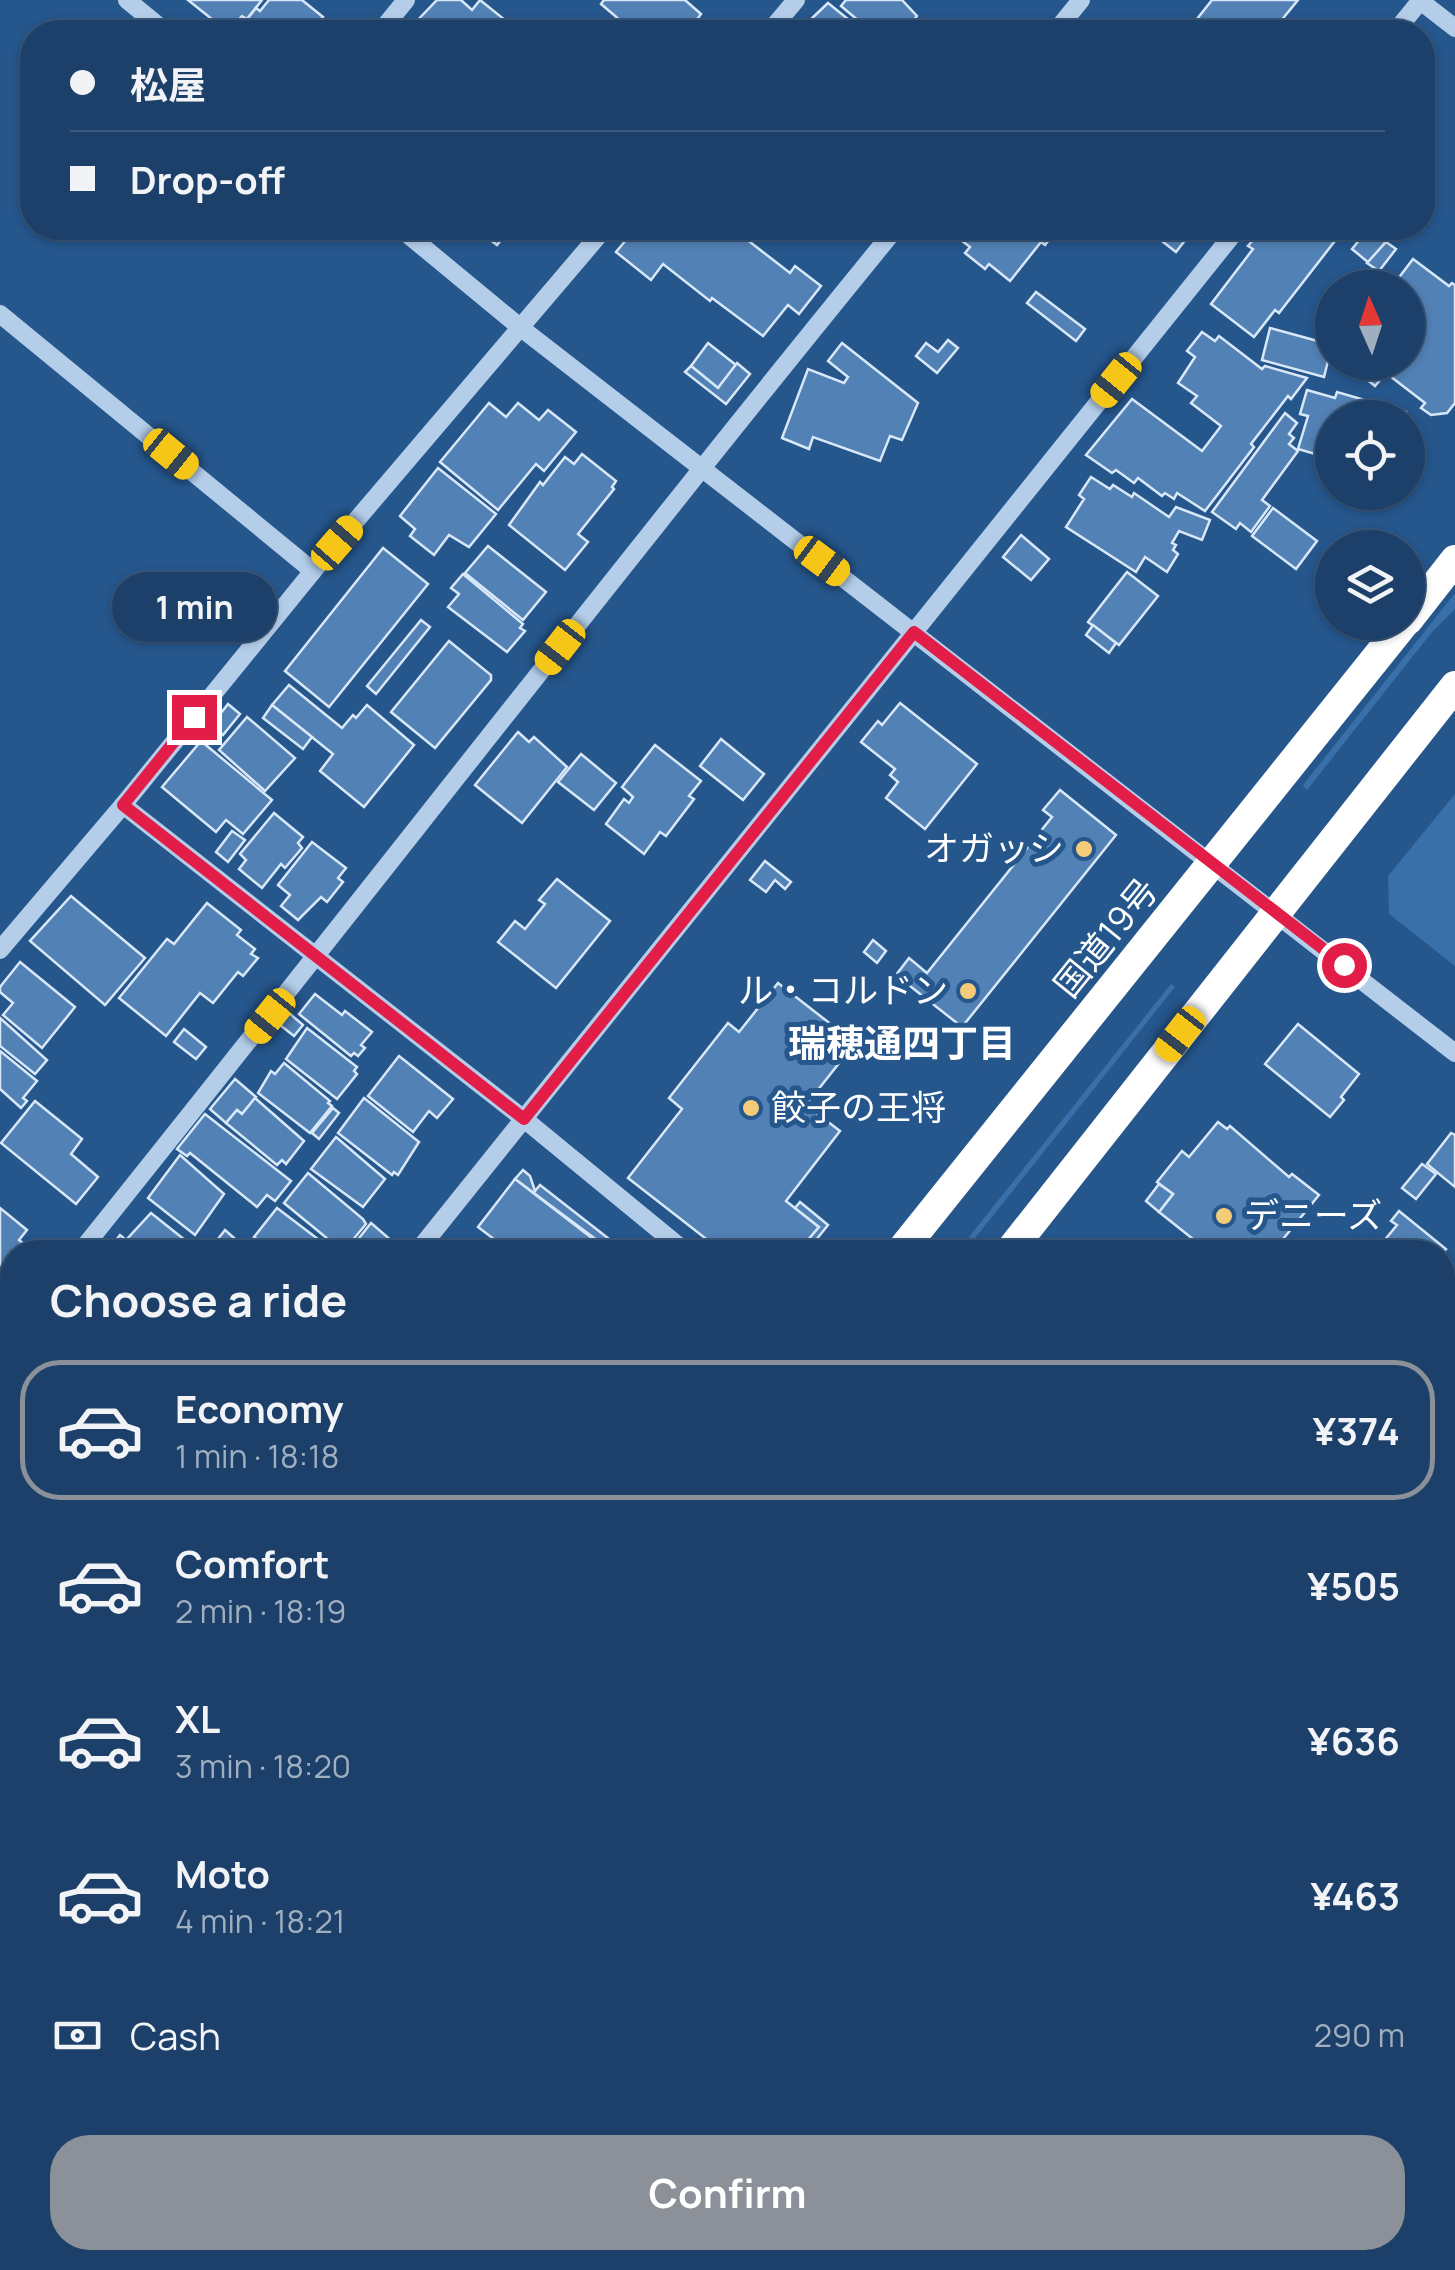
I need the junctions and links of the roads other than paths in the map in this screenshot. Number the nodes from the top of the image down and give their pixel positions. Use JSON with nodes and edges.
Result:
{"nodes":[{"id":1,"x":127,"y":0,"type":"edge"},
{"id":2,"x":406,"y":0,"type":"edge"},
{"id":3,"x":796,"y":0,"type":"edge"},
{"id":4,"x":1081,"y":0,"type":"edge"},
{"id":5,"x":1420,"y":0,"type":"edge"},
{"id":6,"x":151,"y":20,"type":"edge"},
{"id":7,"x":390,"y":20,"type":"edge"},
{"id":8,"x":779,"y":20,"type":"edge"},
{"id":9,"x":1064,"y":20,"type":"edge"},
{"id":10,"x":1404,"y":20,"type":"edge"},
{"id":11,"x":1455,"y":28,"type":"edge"},
{"id":12,"x":415,"y":240,"type":"edge"},
{"id":13,"x":596,"y":240,"type":"edge"},
{"id":14,"x":886,"y":240,"type":"edge"},
{"id":15,"x":1228,"y":240,"type":"edge"},
{"id":16,"x":0,"y":314,"type":"edge"},
{"id":17,"x":521,"y":328,"type":"junction"},
{"id":18,"x":700,"y":468,"type":"junction"},
{"id":19,"x":1455,"y":560,"type":"edge"},
{"id":20,"x":313,"y":571,"type":"junction"},
{"id":21,"x":1425,"y":597,"type":"edge"},
{"id":22,"x":914,"y":632,"type":"junction"},
{"id":23,"x":1391,"y":640,"type":"edge"},
{"id":24,"x":1455,"y":686,"type":"edge"},
{"id":25,"x":123,"y":805,"type":"junction"},
{"id":26,"x":1214,"y":864,"type":"junction"},
{"id":27,"x":1276,"y":912,"type":"junction"},
{"id":28,"x":0,"y":950,"type":"edge"},
{"id":29,"x":317,"y":957,"type":"junction"},
{"id":30,"x":1455,"y":1053,"type":"edge"},
{"id":31,"x":524,"y":1119,"type":"junction"},
{"id":32,"x":90,"y":1240,"type":"edge"},
{"id":33,"x":427,"y":1240,"type":"edge"},
{"id":34,"x":671,"y":1240,"type":"edge"},
{"id":35,"x":910,"y":1240,"type":"edge"},
{"id":36,"x":1018,"y":1240,"type":"edge"}],
"edges":[{"from":1,"to":6,"type":"street"},
{"from":2,"to":7,"type":"street"},
{"from":3,"to":8,"type":"street"},
{"from":4,"to":9,"type":"street"},
{"from":5,"to":10,"type":"street"},
{"from":5,"to":11,"type":"street"},
{"from":12,"to":17,"type":"street"},
{"from":13,"to":17,"type":"street"},
{"from":14,"to":18,"type":"street"},
{"from":15,"to":22,"type":"street"},
{"from":16,"to":20,"type":"street"},
{"from":17,"to":18,"type":"street"},
{"from":17,"to":20,"type":"street"},
{"from":18,"to":22,"type":"street"},
{"from":18,"to":29,"type":"street"},
{"from":19,"to":21,"type":"highway","name":"国道19号"},
{"from":20,"to":25,"type":"street"},
{"from":22,"to":26,"type":"street"},
{"from":22,"to":31,"type":"street"},
{"from":23,"to":26,"type":"highway","name":"国道19号"},
{"from":24,"to":27,"type":"highway"},
{"from":25,"to":28,"type":"street"},
{"from":25,"to":29,"type":"street"},
{"from":26,"to":27,"type":"street"},
{"from":26,"to":35,"type":"highway","name":"国道19号"},
{"from":27,"to":30,"type":"street"},
{"from":27,"to":36,"type":"highway"},
{"from":29,"to":31,"type":"street"},
{"from":29,"to":32,"type":"street"},
{"from":31,"to":33,"type":"street"},
{"from":31,"to":34,"type":"street"}]}
